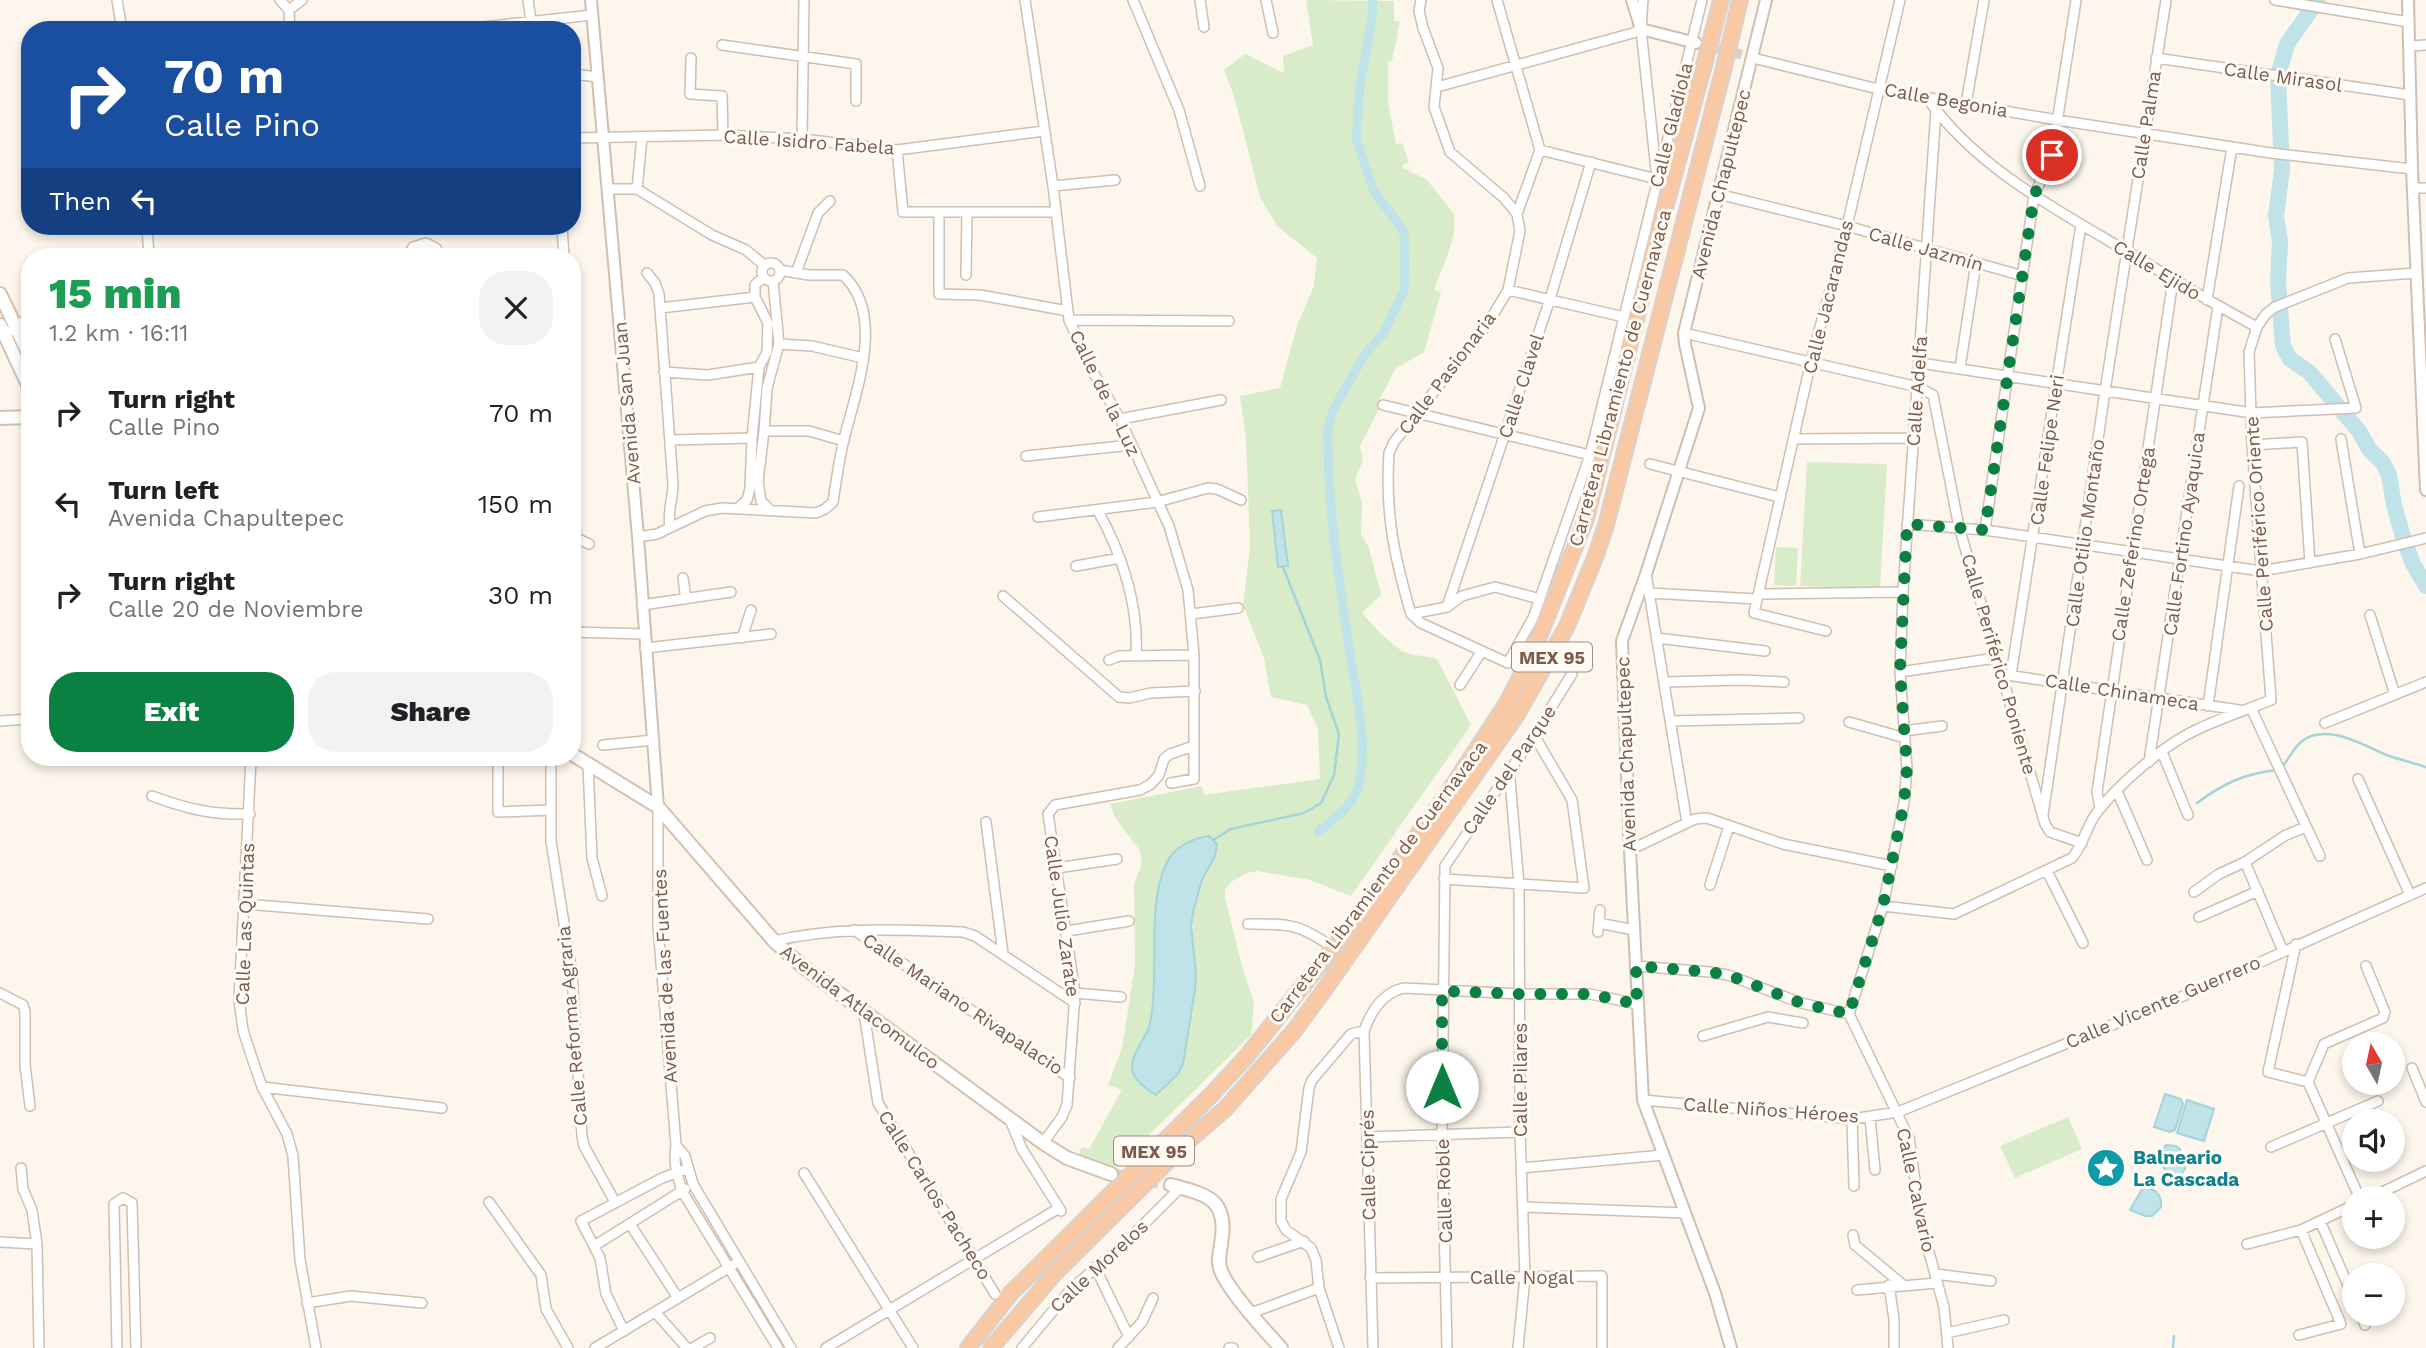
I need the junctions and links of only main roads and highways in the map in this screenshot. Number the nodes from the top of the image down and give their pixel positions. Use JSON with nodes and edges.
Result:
{"nodes":[{"id":1,"x":1721,"y":0,"type":"edge"},
{"id":2,"x":1740,"y":0,"type":"edge"},
{"id":3,"x":0,"y":294,"type":"edge"},
{"id":4,"x":2,"y":330,"type":"edge"},
{"id":5,"x":21,"y":337,"type":"edge"},
{"id":6,"x":21,"y":370,"type":"edge"},
{"id":7,"x":21,"y":417,"type":"edge"},
{"id":8,"x":0,"y":418,"type":"edge"},
{"id":9,"x":581,"y":760,"type":"edge"},
{"id":10,"x":1111,"y":1174,"type":"tunnel mouth"},
{"id":11,"x":1176,"y":1186,"type":"tunnel mouth"},
{"id":12,"x":968,"y":1348,"type":"edge"},
{"id":13,"x":991,"y":1348,"type":"edge"},
{"id":14,"x":1281,"y":1348,"type":"edge"}],
"edges":[{"from":1,"to":12,"type":"highway","name":"Carretera Libramiento de Cuernavaca","number":"MEX 95","bridge":true},
{"from":2,"to":13,"type":"highway","name":"Carretera Libramiento de Cuernavaca","number":"MEX 95","bridge":true},
{"from":3,"to":5,"type":"main road"},
{"from":4,"to":6,"type":"main road"},
{"from":7,"to":8,"type":"main road"},
{"from":9,"to":10,"type":"main road","name":"Avenida Atlacomulco"},
{"from":11,"to":14,"type":"main road"}]}
